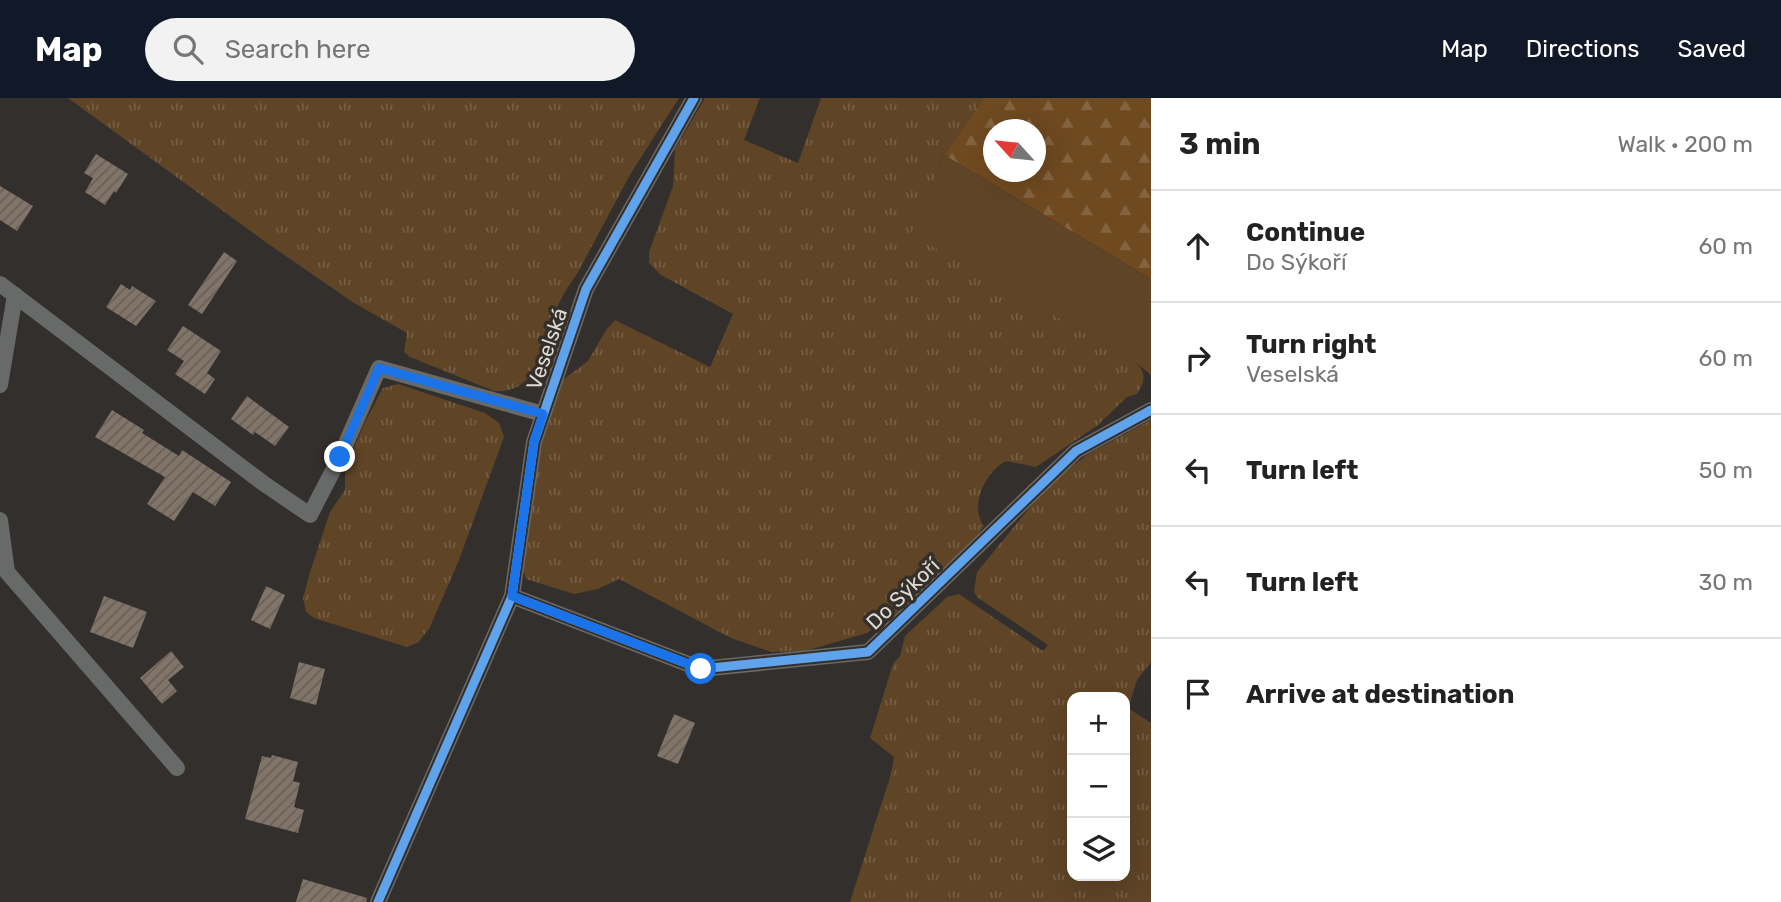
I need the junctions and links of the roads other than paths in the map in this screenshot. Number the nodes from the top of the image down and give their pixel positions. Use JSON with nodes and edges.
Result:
{"nodes":[{"id":1,"x":694,"y":98,"type":"edge"},
{"id":2,"x":0,"y":284,"type":"edge"},
{"id":3,"x":15,"y":295,"type":"junction"},
{"id":4,"x":0,"y":385,"type":"edge"},
{"id":5,"x":1151,"y":410,"type":"edge"},
{"id":6,"x":543,"y":414,"type":"junction"},
{"id":7,"x":0,"y":520,"type":"edge"},
{"id":8,"x":512,"y":596,"type":"junction"},
{"id":9,"x":177,"y":768,"type":"dead end"},
{"id":10,"x":378,"y":902,"type":"edge"}],
"edges":[{"from":1,"to":6,"type":"street","name":"Veselská"},
{"from":2,"to":3,"type":"street"},
{"from":3,"to":4,"type":"street"},
{"from":3,"to":6,"type":"street"},
{"from":5,"to":8,"type":"street","name":"Do Sýkoří"},
{"from":6,"to":8,"type":"street","name":"Veselská"},
{"from":7,"to":9,"type":"street"},
{"from":8,"to":10,"type":"street","name":"Veselská"}]}
